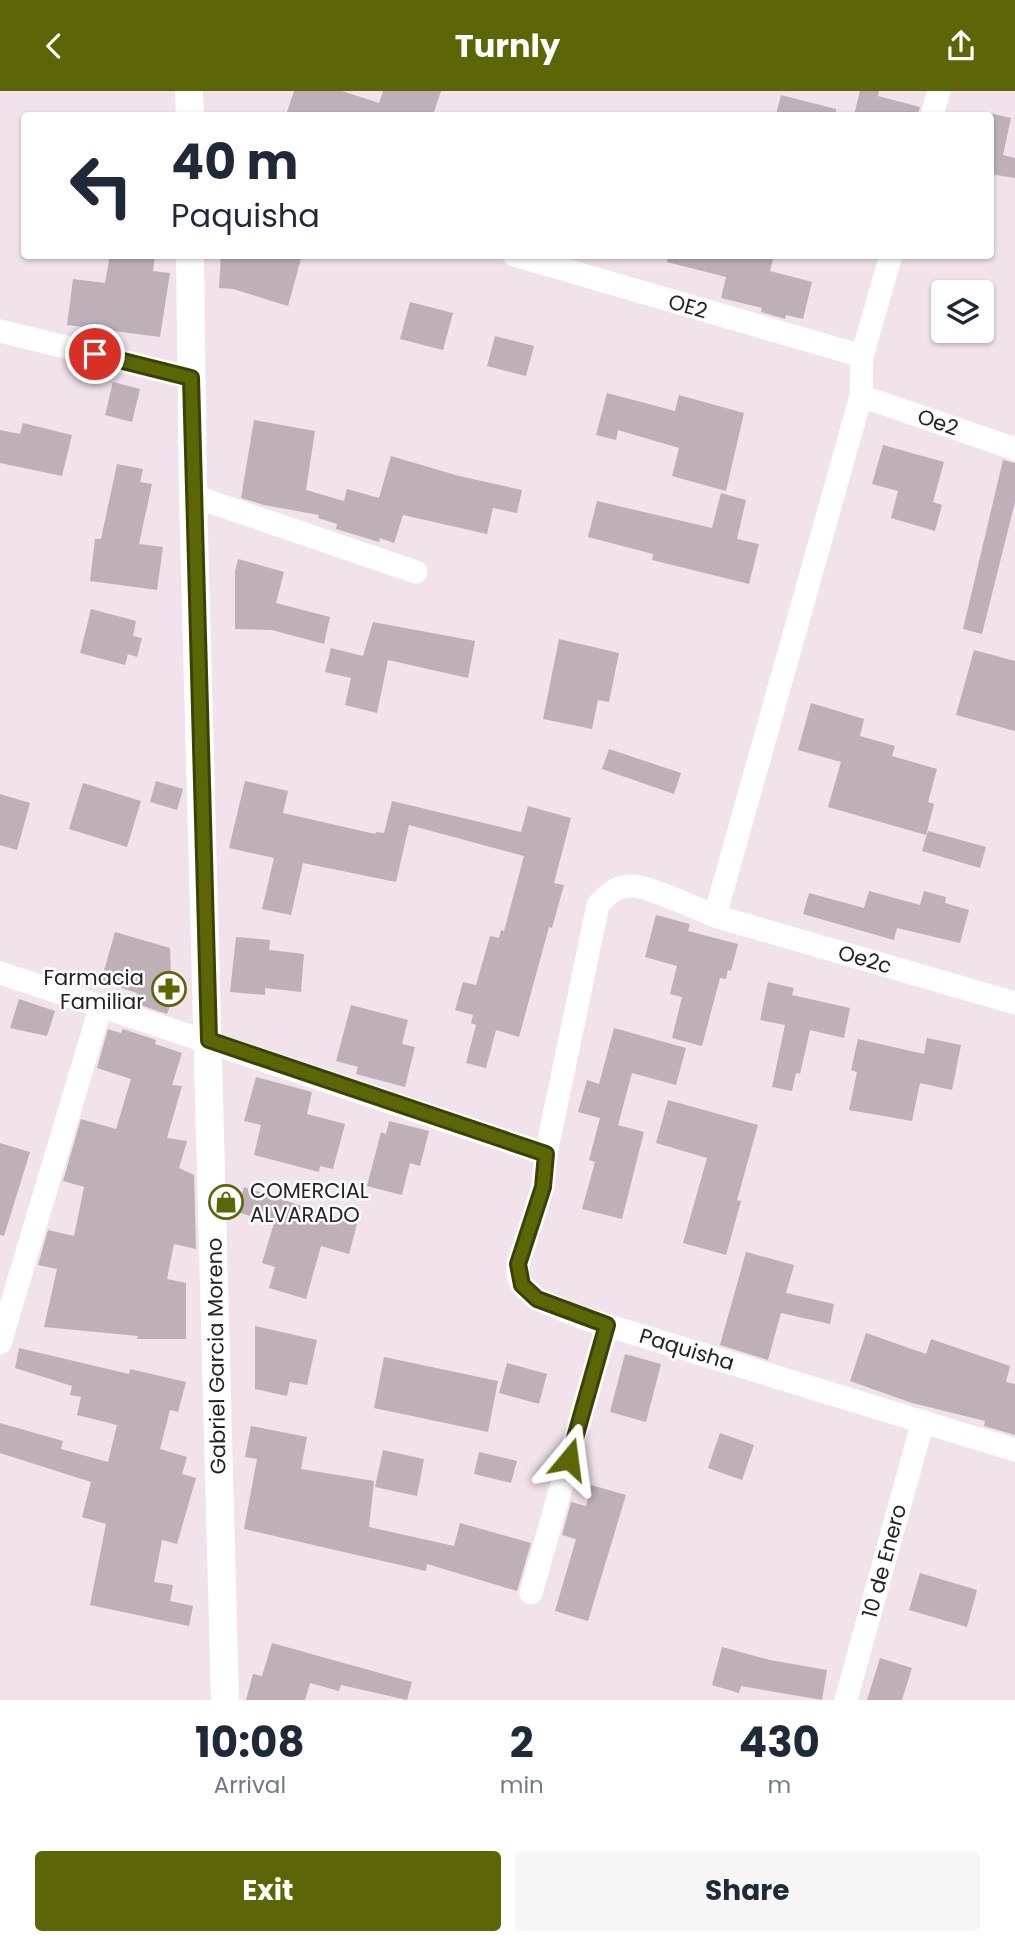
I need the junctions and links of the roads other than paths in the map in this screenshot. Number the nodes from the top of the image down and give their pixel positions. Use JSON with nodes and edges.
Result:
{"nodes":[{"id":1,"x":189,"y":91,"type":"edge"},
{"id":2,"x":939,"y":91,"type":"edge"},
{"id":3,"x":190,"y":112,"type":"edge"},
{"id":4,"x":933,"y":112,"type":"edge"},
{"id":5,"x":190,"y":259,"type":"edge"},
{"id":6,"x":528,"y":259,"type":"edge"},
{"id":7,"x":890,"y":259,"type":"edge"},
{"id":8,"x":0,"y":331,"type":"edge"},
{"id":9,"x":862,"y":356,"type":"junction"},
{"id":10,"x":191,"y":378,"type":"junction"},
{"id":11,"x":861,"y":396,"type":"junction"},
{"id":12,"x":1015,"y":449,"type":"edge"},
{"id":13,"x":192,"y":496,"type":"junction"},
{"id":14,"x":416,"y":572,"type":"dead end"},
{"id":15,"x":715,"y":916,"type":"junction"},
{"id":16,"x":0,"y":973,"type":"edge"},
{"id":17,"x":1015,"y":1003,"type":"edge"},
{"id":18,"x":101,"y":1005,"type":"junction"},
{"id":19,"x":209,"y":1040,"type":"junction"},
{"id":20,"x":546,"y":1154,"type":"junction"},
{"id":21,"x":607,"y":1325,"type":"junction"},
{"id":22,"x":0,"y":1343,"type":"edge"},
{"id":23,"x":923,"y":1421,"type":"junction"},
{"id":24,"x":1015,"y":1450,"type":"edge"},
{"id":25,"x":531,"y":1593,"type":"dead end"},
{"id":26,"x":225,"y":1700,"type":"edge"},
{"id":27,"x":846,"y":1700,"type":"edge"}],
"edges":[{"from":1,"to":3,"type":"street"},
{"from":2,"to":4,"type":"street"},
{"from":5,"to":10,"type":"street","name":"Gabriel Garcia Moreno"},
{"from":6,"to":9,"type":"street","name":"OE2"},
{"from":7,"to":9,"type":"street"},
{"from":8,"to":10,"type":"street"},
{"from":9,"to":11,"type":"street"},
{"from":10,"to":13,"type":"street","name":"Gabriel Garcia Moreno"},
{"from":11,"to":12,"type":"street","name":"Oe2"},
{"from":11,"to":15,"type":"street"},
{"from":13,"to":14,"type":"street"},
{"from":13,"to":19,"type":"street","name":"Gabriel Garcia Moreno"},
{"from":15,"to":17,"type":"street","name":"Oe2c"},
{"from":15,"to":20,"type":"street","name":"Oe2c"},
{"from":16,"to":18,"type":"street"},
{"from":18,"to":19,"type":"street"},
{"from":18,"to":22,"type":"street"},
{"from":19,"to":20,"type":"street"},
{"from":19,"to":26,"type":"street","name":"Gabriel Garcia Moreno"},
{"from":20,"to":21,"type":"street","name":"Paquisha"},
{"from":21,"to":23,"type":"street","name":"Paquisha"},
{"from":21,"to":25,"type":"street"},
{"from":23,"to":24,"type":"street","name":"Paquisha"},
{"from":23,"to":27,"type":"street","name":"10 de Enero"}]}
